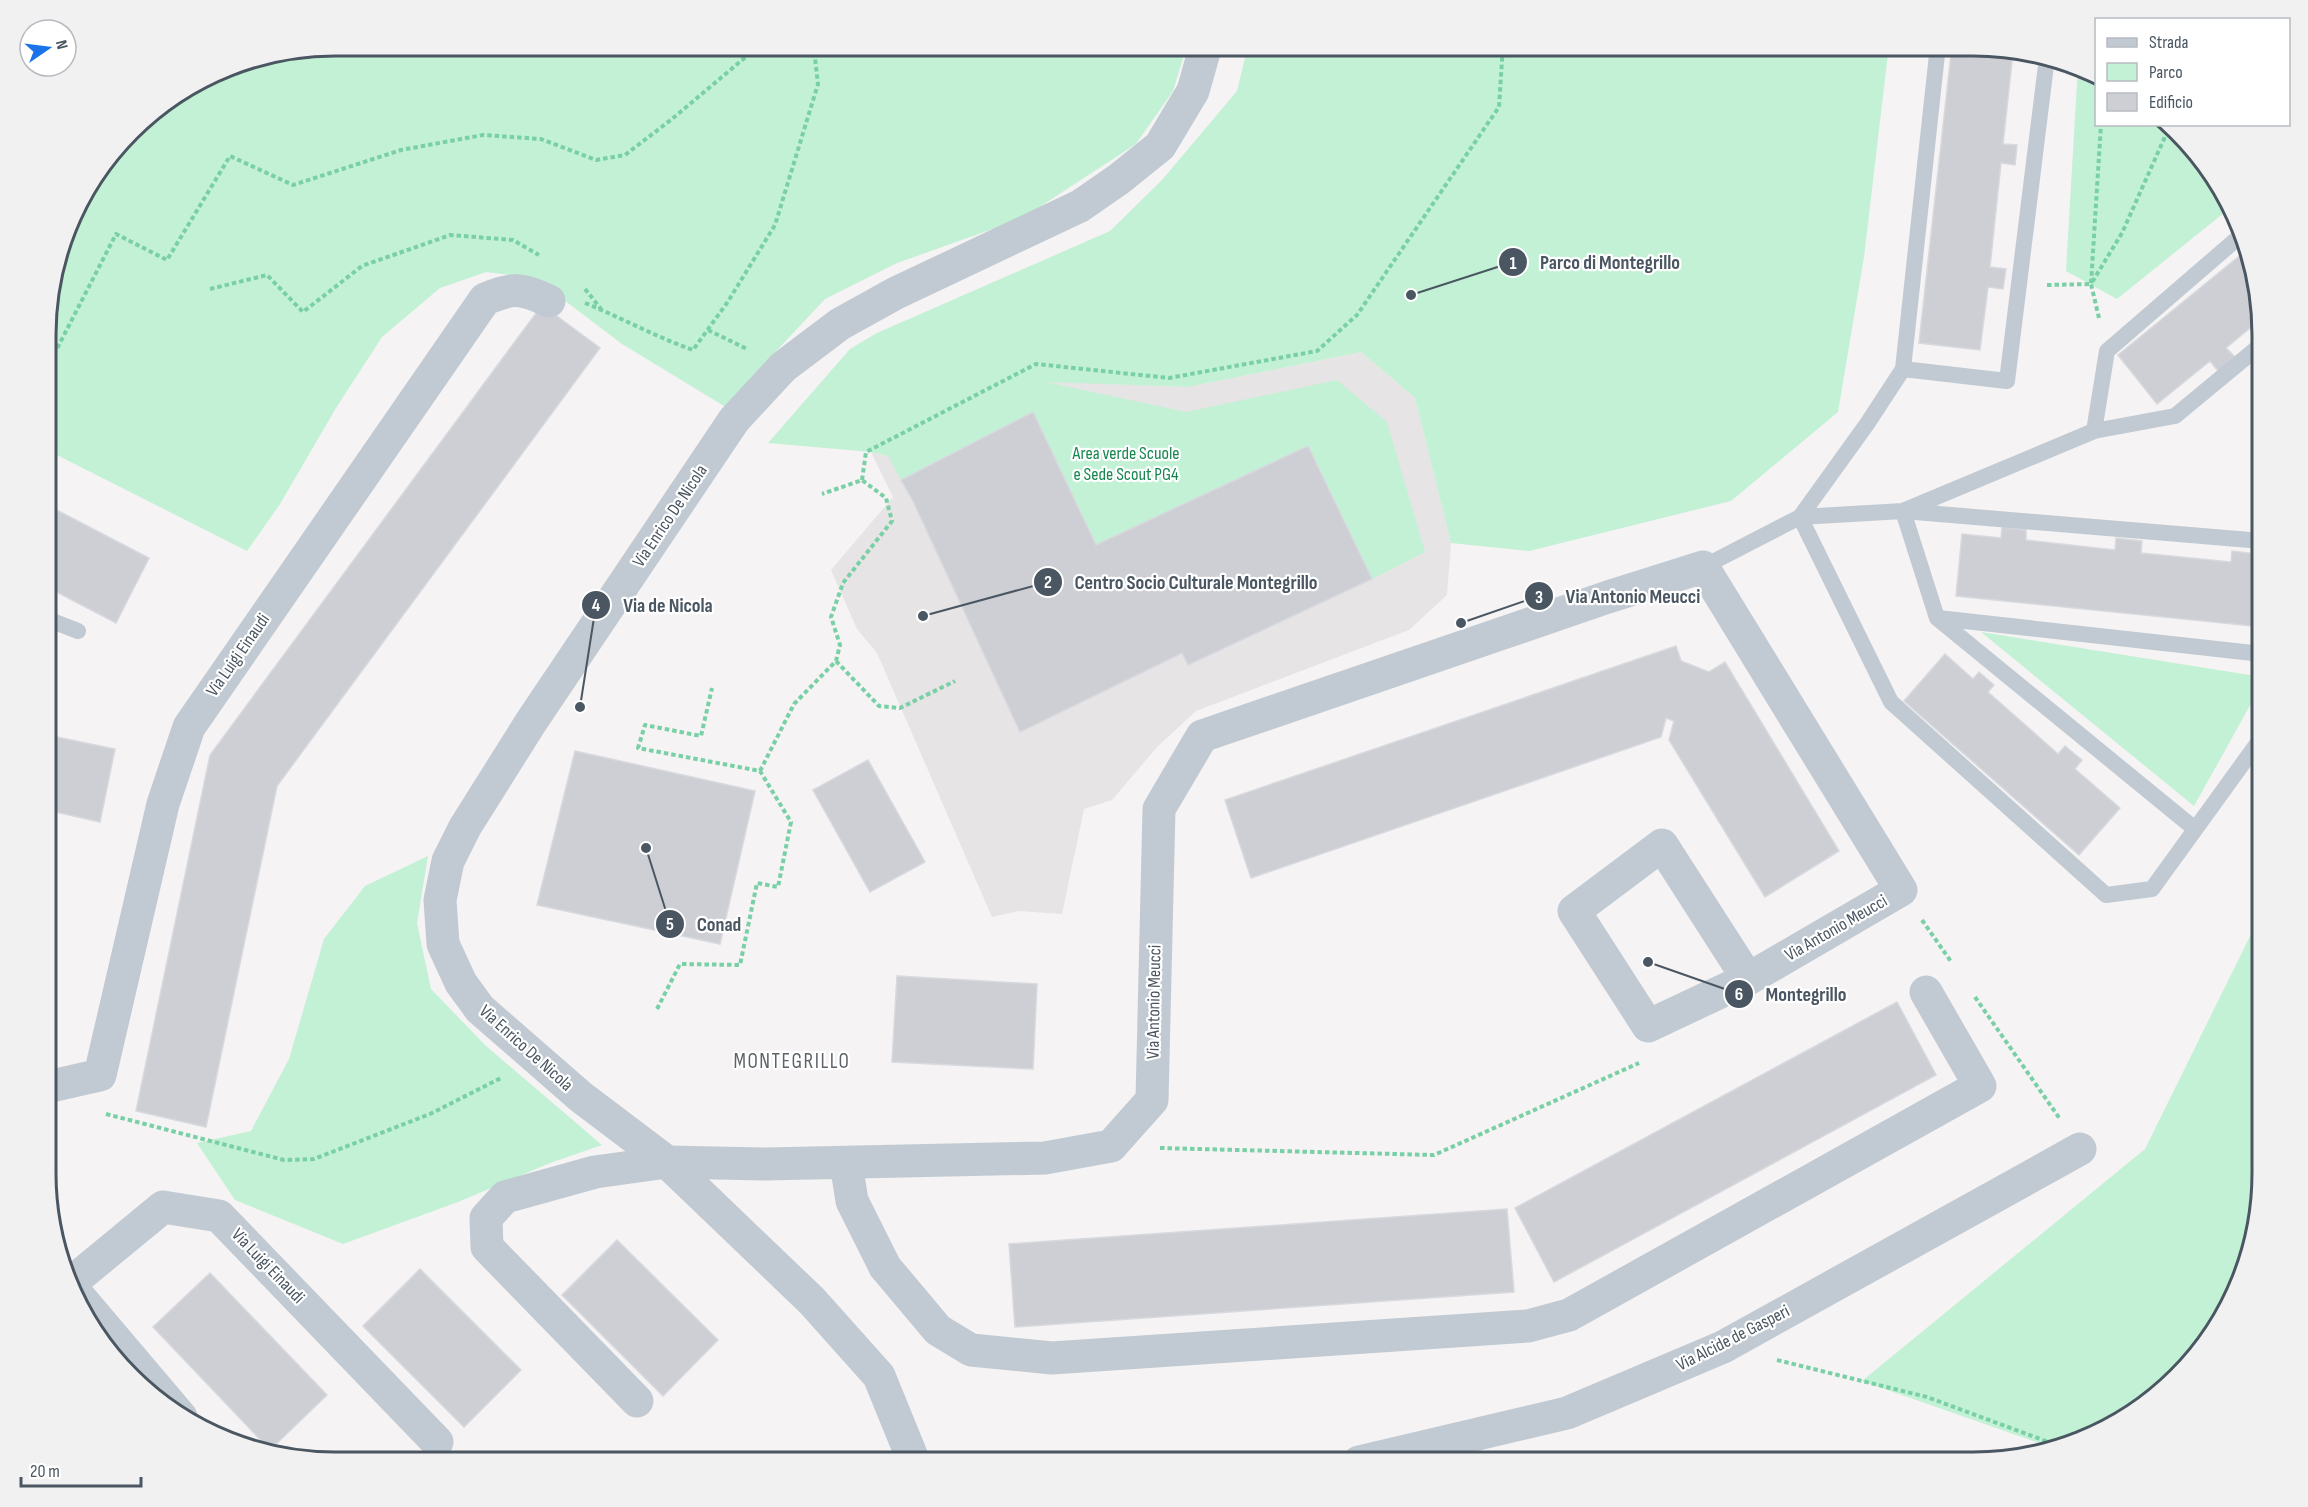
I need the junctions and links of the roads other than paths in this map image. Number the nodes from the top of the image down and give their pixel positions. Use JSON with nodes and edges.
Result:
{"nodes":[{"id":1,"x":1203,"y":56,"type":"edge"},
{"id":2,"x":1937,"y":56,"type":"edge"},
{"id":3,"x":2046,"y":65,"type":"edge"},
{"id":4,"x":2236,"y":240,"type":"edge"},
{"id":5,"x":549,"y":301,"type":"road end"},
{"id":6,"x":2252,"y":352,"type":"edge"},
{"id":7,"x":1903,"y":369,"type":"junction"},
{"id":8,"x":2094,"y":431,"type":"junction"},
{"id":9,"x":1903,"y":511,"type":"junction"},
{"id":10,"x":1800,"y":517,"type":"junction"},
{"id":11,"x":2252,"y":540,"type":"edge"},
{"id":12,"x":1703,"y":567,"type":"junction"},
{"id":13,"x":1937,"y":618,"type":"junction"},
{"id":14,"x":56,"y":622,"type":"edge"},
{"id":15,"x":78,"y":631,"type":"dead end"},
{"id":16,"x":2252,"y":653,"type":"edge"},
{"id":17,"x":2252,"y":750,"type":"edge"},
{"id":18,"x":2195,"y":829,"type":"junction"},
{"id":19,"x":1748,"y":979,"type":"junction"},
{"id":20,"x":1926,"y":992,"type":"dead end"},
{"id":21,"x":56,"y":1085,"type":"edge"},
{"id":22,"x":2080,"y":1149,"type":"road end"},
{"id":23,"x":667,"y":1162,"type":"junction"},
{"id":24,"x":846,"y":1163,"type":"junction"},
{"id":25,"x":77,"y":1278,"type":"edge"},
{"id":26,"x":97,"y":1318,"type":"edge"},
{"id":27,"x":152,"y":1383,"type":"edge"},
{"id":28,"x":637,"y":1401,"type":"dead end"},
{"id":29,"x":437,"y":1442,"type":"dead end"},
{"id":30,"x":910,"y":1452,"type":"edge"},
{"id":31,"x":1401,"y":1452,"type":"edge"}],
"edges":[{"from":1,"to":23,"type":"street","name":"Via Enrico De Nicola"},
{"from":2,"to":7,"type":"lane"},
{"from":3,"to":7,"type":"lane"},
{"from":4,"to":8,"type":"lane"},
{"from":5,"to":21,"type":"street","name":"Via Luigi Einaudi"},
{"from":6,"to":8,"type":"lane"},
{"from":7,"to":10,"type":"lane"},
{"from":8,"to":9,"type":"lane"},
{"from":9,"to":10,"type":"lane"},
{"from":9,"to":11,"type":"lane"},
{"from":9,"to":13,"type":"lane"},
{"from":10,"to":12,"type":"lane"},
{"from":10,"to":18,"type":"lane"},
{"from":12,"to":19,"type":"street","name":"Via Antonio Meucci"},
{"from":12,"to":24,"type":"street","name":"Via Antonio Meucci"},
{"from":13,"to":16,"type":"lane"},
{"from":13,"to":18,"type":"lane"},
{"from":14,"to":15,"type":"lane"},
{"from":17,"to":18,"type":"lane"},
{"from":19,"to":19,"type":"street","name":"Via Antonio Meucci"},
{"from":20,"to":24,"type":"street"},
{"from":22,"to":31,"type":"street","name":"Via Alcide de Gasperi"},
{"from":23,"to":24,"type":"street"},
{"from":23,"to":28,"type":"street"},
{"from":23,"to":30,"type":"street","name":"Via Enrico De Nicola"},
{"from":25,"to":29,"type":"street","name":"Via Luigi Einaudi"},
{"from":26,"to":27,"type":"street"}]}
